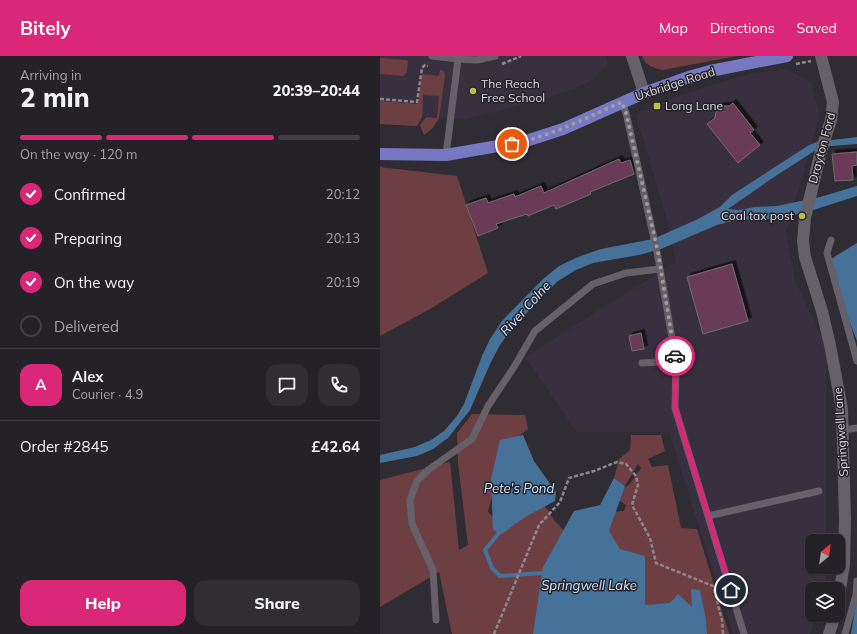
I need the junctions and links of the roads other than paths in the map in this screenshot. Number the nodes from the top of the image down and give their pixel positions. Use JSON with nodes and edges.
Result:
{"nodes":[{"id":1,"x":432,"y":56,"type":"edge"},
{"id":2,"x":495,"y":56,"type":"edge"},
{"id":3,"x":632,"y":56,"type":"edge"},
{"id":4,"x":787,"y":56,"type":"edge"},
{"id":5,"x":821,"y":56,"type":"edge"},
{"id":6,"x":458,"y":59,"type":"junction"},
{"id":7,"x":644,"y":93,"type":"junction"},
{"id":8,"x":622,"y":102,"type":"junction"},
{"id":9,"x":380,"y":154,"type":"edge"},
{"id":10,"x":446,"y":155,"type":"junction"},
{"id":11,"x":805,"y":218,"type":"joint"},
{"id":12,"x":831,"y":240,"type":"dead end"},
{"id":13,"x":660,"y":269,"type":"junction"},
{"id":14,"x":676,"y":361,"type":"junction"},
{"id":15,"x":857,"y":361,"type":"edge"},
{"id":16,"x":642,"y":363,"type":"dead end"},
{"id":17,"x":857,"y":428,"type":"edge"},
{"id":18,"x":843,"y":430,"type":"junction"},
{"id":19,"x":818,"y":490,"type":"dead end"},
{"id":20,"x":708,"y":516,"type":"junction"},
{"id":21,"x":841,"y":582,"type":"edge"},
{"id":22,"x":857,"y":582,"type":"edge"},
{"id":23,"x":436,"y":620,"type":"dead end"},
{"id":24,"x":833,"y":622,"type":"edge"},
{"id":25,"x":744,"y":634,"type":"edge"},
{"id":26,"x":829,"y":634,"type":"edge"},
{"id":27,"x":845,"y":634,"type":"edge"}],
"edges":[{"from":1,"to":6,"type":"lane"},
{"from":2,"to":6,"type":"lane"},
{"from":3,"to":7,"type":"street"},
{"from":4,"to":7,"type":"main road","name":"Uxbridge Road"},
{"from":5,"to":11,"type":"street","name":"Drayton Ford"},
{"from":6,"to":10,"type":"lane"},
{"from":7,"to":8,"type":"main road","name":"Uxbridge Road"},
{"from":8,"to":10,"type":"main road","name":"Uxbridge Road"},
{"from":8,"to":13,"type":"lane"},
{"from":9,"to":10,"type":"main road","name":"Uxbridge Road"},
{"from":11,"to":18,"type":"street","name":"Springwell Lane"},
{"from":12,"to":15,"type":"lane"},
{"from":13,"to":14,"type":"lane"},
{"from":13,"to":23,"type":"lane"},
{"from":14,"to":16,"type":"lane"},
{"from":14,"to":20,"type":"lane"},
{"from":17,"to":18,"type":"lane"},
{"from":18,"to":21,"type":"street","name":"Springwell Lane"},
{"from":19,"to":20,"type":"lane"},
{"from":20,"to":25,"type":"lane"},
{"from":22,"to":27,"type":"lane"},
{"from":24,"to":26,"type":"street"}]}
